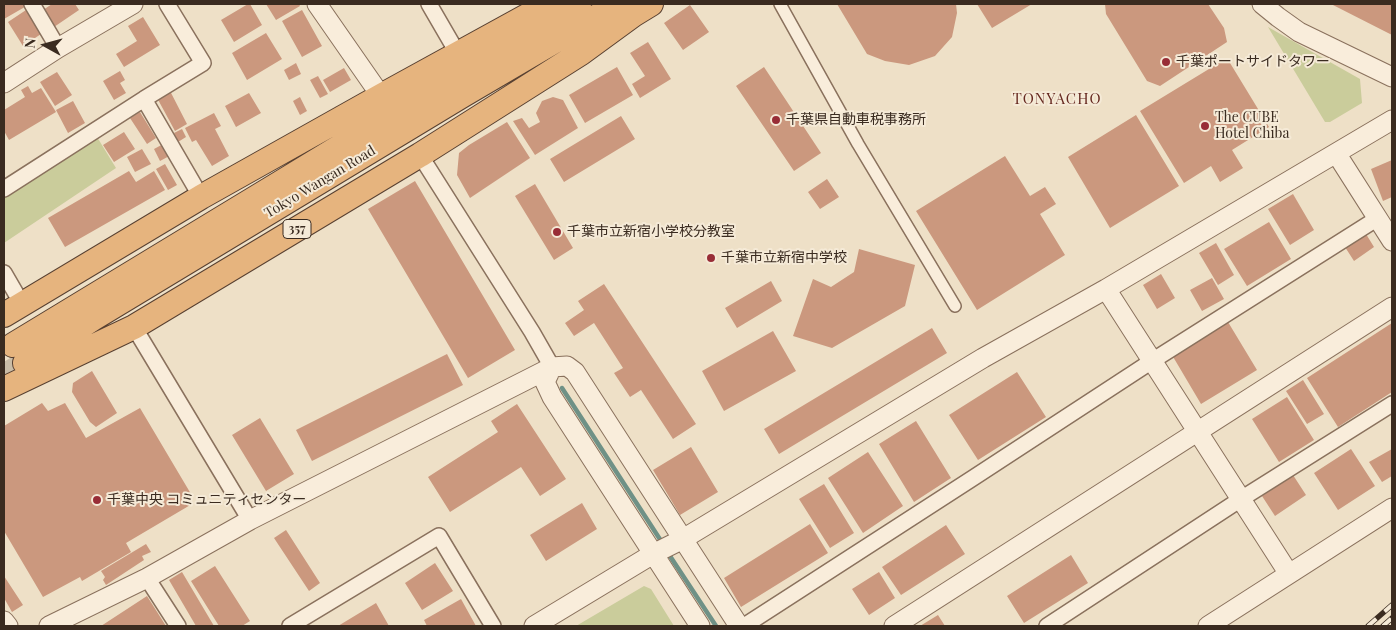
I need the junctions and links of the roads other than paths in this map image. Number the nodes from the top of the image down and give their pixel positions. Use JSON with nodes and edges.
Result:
{"nodes":[{"id":1,"x":32,"y":4,"type":"edge"},
{"id":2,"x":133,"y":4,"type":"edge"},
{"id":3,"x":167,"y":4,"type":"edge"},
{"id":4,"x":317,"y":4,"type":"edge"},
{"id":5,"x":429,"y":4,"type":"edge"},
{"id":6,"x":550,"y":4,"type":"edge"},
{"id":7,"x":579,"y":4,"type":"edge"},
{"id":8,"x":618,"y":4,"type":"edge"},
{"id":9,"x":651,"y":4,"type":"edge"},
{"id":10,"x":780,"y":4,"type":"edge"},
{"id":11,"x":1262,"y":4,"type":"edge"},
{"id":12,"x":58,"y":48,"type":"junction"},
{"id":13,"x":458,"y":54,"type":"junction"},
{"id":14,"x":1392,"y":77,"type":"edge"},
{"id":15,"x":4,"y":83,"type":"edge"},
{"id":16,"x":381,"y":96,"type":"junction"},
{"id":17,"x":144,"y":99,"type":"junction"},
{"id":18,"x":1392,"y":120,"type":"edge"},
{"id":19,"x":1336,"y":153,"type":"junction"},
{"id":20,"x":420,"y":155,"type":"junction"},
{"id":21,"x":4,"y":189,"type":"edge"},
{"id":22,"x":201,"y":198,"type":"junction"},
{"id":23,"x":1378,"y":218,"type":"junction"},
{"id":24,"x":1392,"y":241,"type":"edge"},
{"id":25,"x":4,"y":273,"type":"edge"},
{"id":26,"x":1106,"y":289,"type":"junction"},
{"id":27,"x":955,"y":306,"type":"dead end"},
{"id":28,"x":1392,"y":306,"type":"edge"},
{"id":29,"x":13,"y":309,"type":"edge"},
{"id":30,"x":134,"y":327,"type":"junction"},
{"id":31,"x":1152,"y":361,"type":"junction"},
{"id":32,"x":552,"y":367,"type":"junction"},
{"id":33,"x":4,"y":389,"type":"edge"},
{"id":34,"x":1392,"y":404,"type":"edge"},
{"id":35,"x":1197,"y":432,"type":"junction"},
{"id":36,"x":1242,"y":499,"type":"junction"},
{"id":37,"x":1392,"y":508,"type":"edge"},
{"id":38,"x":250,"y":520,"type":"junction"},
{"id":39,"x":682,"y":539,"type":"junction"},
{"id":40,"x":653,"y":554,"type":"junction"},
{"id":41,"x":1289,"y":574,"type":"junction"},
{"id":42,"x":147,"y":578,"type":"junction"},
{"id":43,"x":4,"y":621,"type":"edge"},
{"id":44,"x":8,"y":626,"type":"edge"},
{"id":45,"x":49,"y":626,"type":"edge"},
{"id":46,"x":178,"y":626,"type":"edge"},
{"id":47,"x":290,"y":626,"type":"edge"},
{"id":48,"x":493,"y":626,"type":"edge"},
{"id":49,"x":534,"y":626,"type":"edge"},
{"id":50,"x":700,"y":626,"type":"edge"},
{"id":51,"x":739,"y":626,"type":"edge"},
{"id":52,"x":744,"y":626,"type":"edge"},
{"id":53,"x":894,"y":626,"type":"edge"},
{"id":54,"x":1046,"y":626,"type":"edge"},
{"id":55,"x":1208,"y":626,"type":"edge"}],
"edges":[{"from":1,"to":12,"type":"street"},
{"from":2,"to":12,"type":"street"},
{"from":3,"to":17,"type":"street"},
{"from":4,"to":16,"type":"street"},
{"from":5,"to":13,"type":"street"},
{"from":6,"to":13,"type":"highway"},
{"from":7,"to":8,"type":"highway","name":"Tokyo Wangan Road","number":"357"},
{"from":9,"to":20,"type":"highway","number":"357"},
{"from":10,"to":27,"type":"street"},
{"from":11,"to":14,"type":"street"},
{"from":12,"to":15,"type":"street"},
{"from":13,"to":16,"type":"highway"},
{"from":16,"to":22,"type":"highway"},
{"from":17,"to":21,"type":"street"},
{"from":17,"to":22,"type":"street"},
{"from":18,"to":19,"type":"street"},
{"from":19,"to":23,"type":"street"},
{"from":19,"to":26,"type":"street"},
{"from":20,"to":30,"type":"highway","number":"357"},
{"from":20,"to":32,"type":"street"},
{"from":22,"to":29,"type":"highway"},
{"from":23,"to":24,"type":"street"},
{"from":23,"to":31,"type":"street"},
{"from":25,"to":29,"type":"street"},
{"from":26,"to":31,"type":"street"},
{"from":26,"to":39,"type":"street"},
{"from":28,"to":35,"type":"street"},
{"from":30,"to":33,"type":"highway","number":"357"},
{"from":30,"to":38,"type":"street"},
{"from":31,"to":35,"type":"street"},
{"from":31,"to":52,"type":"street"},
{"from":32,"to":38,"type":"street"},
{"from":32,"to":39,"type":"street"},
{"from":32,"to":40,"type":"street"},
{"from":34,"to":36,"type":"street"},
{"from":35,"to":36,"type":"street"},
{"from":35,"to":53,"type":"street"},
{"from":36,"to":41,"type":"street"},
{"from":36,"to":54,"type":"street"},
{"from":37,"to":41,"type":"street"},
{"from":38,"to":42,"type":"street"},
{"from":39,"to":40,"type":"street"},
{"from":39,"to":51,"type":"street"},
{"from":40,"to":49,"type":"street"},
{"from":40,"to":50,"type":"street"},
{"from":41,"to":55,"type":"street"},
{"from":42,"to":45,"type":"street"},
{"from":42,"to":46,"type":"street"},
{"from":43,"to":44,"type":"street"},
{"from":47,"to":48,"type":"street"}]}
